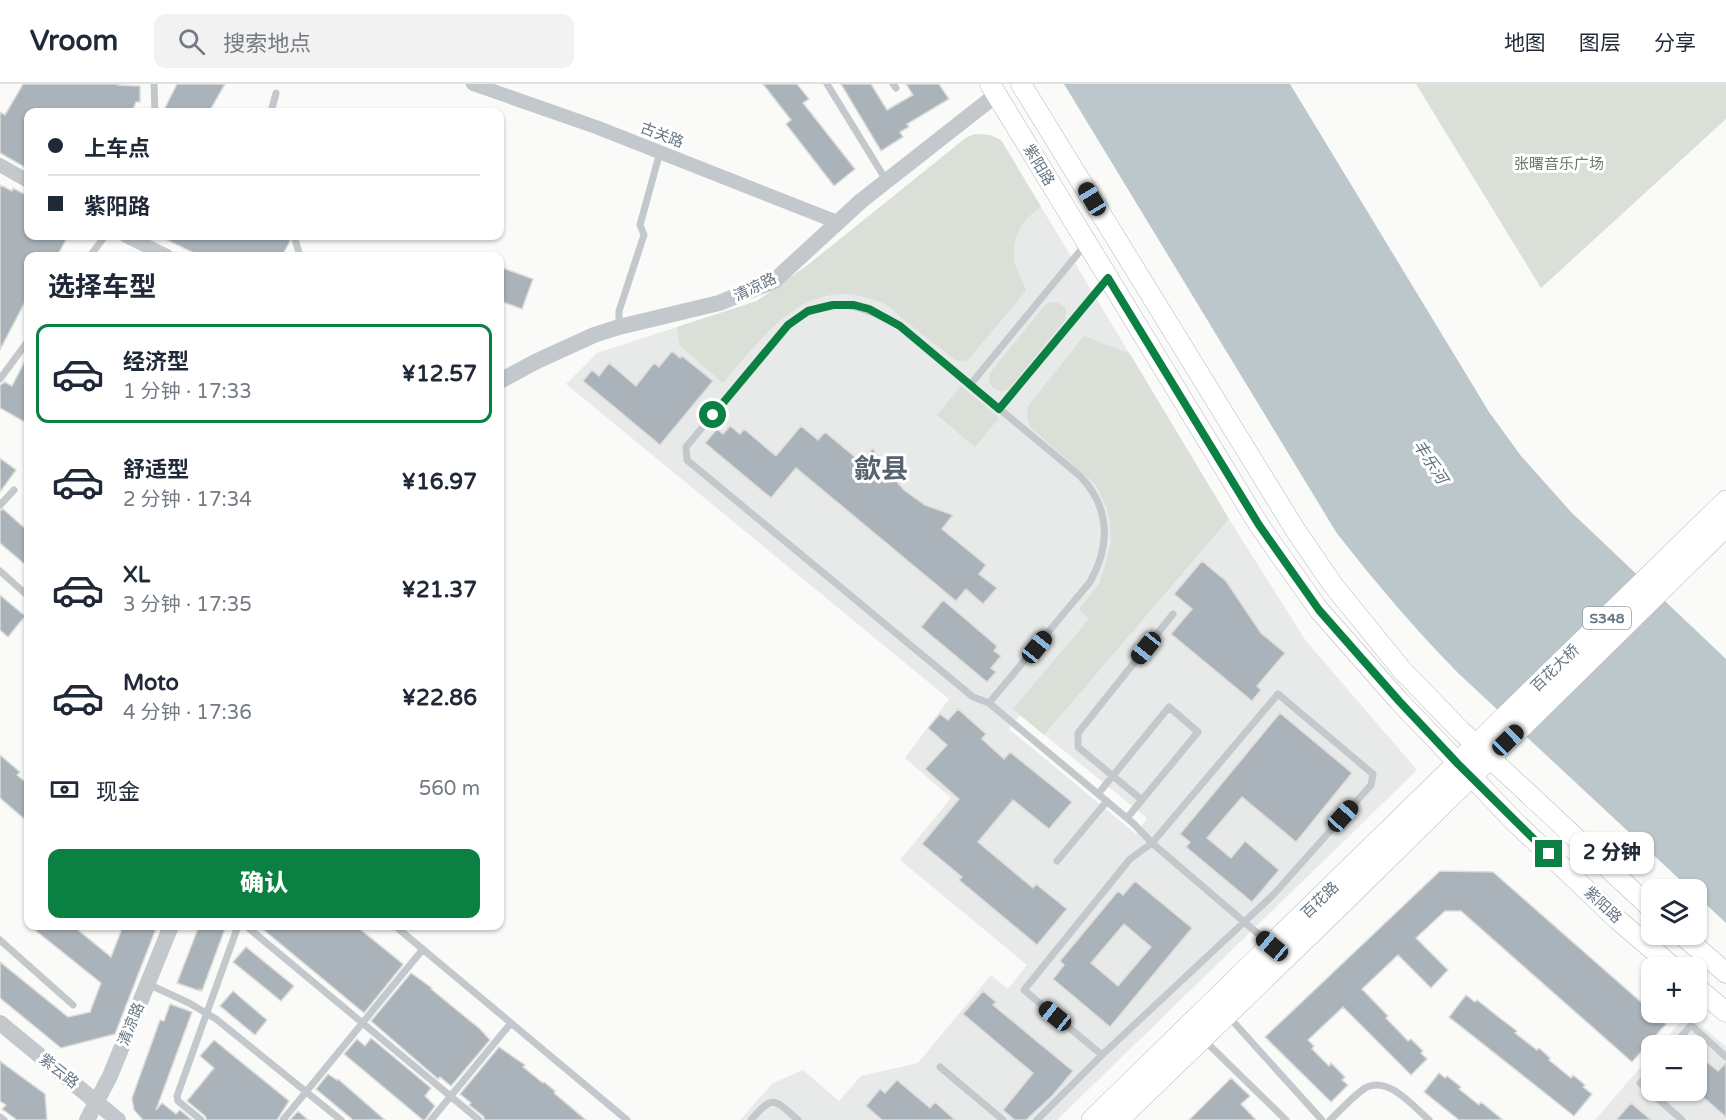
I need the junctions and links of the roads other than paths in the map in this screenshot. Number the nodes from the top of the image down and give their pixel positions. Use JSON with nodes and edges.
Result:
{"nodes":[{"id":1,"x":154,"y":84,"type":"edge"},
{"id":2,"x":472,"y":84,"type":"edge"},
{"id":3,"x":827,"y":84,"type":"edge"},
{"id":4,"x":1021,"y":84,"type":"edge"},
{"id":5,"x":993,"y":89,"type":"edge"},
{"id":6,"x":276,"y":93,"type":"dead end"},
{"id":7,"x":155,"y":108,"type":"edge"},
{"id":8,"x":271,"y":108,"type":"edge"},
{"id":9,"x":660,"y":152,"type":"junction"},
{"id":10,"x":0,"y":165,"type":"edge"},
{"id":11,"x":24,"y":179,"type":"edge"},
{"id":12,"x":886,"y":180,"type":"junction"},
{"id":13,"x":837,"y":222,"type":"junction"},
{"id":14,"x":144,"y":240,"type":"edge"},
{"id":15,"x":1087,"y":243,"type":"junction"},
{"id":16,"x":161,"y":252,"type":"edge"},
{"id":17,"x":1108,"y":278,"type":"junction"},
{"id":18,"x":619,"y":327,"type":"junction"},
{"id":19,"x":24,"y":346,"type":"edge"},
{"id":20,"x":0,"y":379,"type":"edge"},
{"id":21,"x":504,"y":379,"type":"edge"},
{"id":22,"x":970,"y":385,"type":"junction"},
{"id":23,"x":999,"y":409,"type":"junction"},
{"id":24,"x":14,"y":490,"type":"dead end"},
{"id":25,"x":0,"y":505,"type":"edge"},
{"id":26,"x":1724,"y":512,"type":"edge"},
{"id":27,"x":0,"y":571,"type":"edge"},
{"id":28,"x":24,"y":592,"type":"edge"},
{"id":29,"x":1173,"y":614,"type":"dead end"},
{"id":30,"x":989,"y":703,"type":"junction"},
{"id":31,"x":1501,"y":734,"type":"joint"},
{"id":32,"x":1484,"y":752,"type":"junction"},
{"id":33,"x":1464,"y":771,"type":"junction"},
{"id":34,"x":1113,"y":776,"type":"junction"},
{"id":35,"x":1098,"y":794,"type":"junction"},
{"id":36,"x":1142,"y":800,"type":"junction"},
{"id":37,"x":1107,"y":801,"type":"junction"},
{"id":38,"x":1127,"y":818,"type":"junction"},
{"id":39,"x":1152,"y":843,"type":"junction"},
{"id":40,"x":1057,"y":861,"type":"dead end"},
{"id":41,"x":1641,"y":899,"type":"edge"},
{"id":42,"x":1244,"y":922,"type":"junction"},
{"id":43,"x":169,"y":930,"type":"edge"},
{"id":44,"x":237,"y":930,"type":"edge"},
{"id":45,"x":251,"y":930,"type":"edge"},
{"id":46,"x":399,"y":930,"type":"edge"},
{"id":47,"x":0,"y":940,"type":"edge"},
{"id":48,"x":1694,"y":945,"type":"edge"},
{"id":49,"x":1272,"y":946,"type":"junction"},
{"id":50,"x":423,"y":949,"type":"junction"},
{"id":51,"x":1661,"y":957,"type":"edge"},
{"id":52,"x":1726,"y":973,"type":"edge"},
{"id":53,"x":147,"y":984,"type":"junction"},
{"id":54,"x":1707,"y":996,"type":"edge"},
{"id":55,"x":73,"y":1005,"type":"dead end"},
{"id":56,"x":1726,"y":1012,"type":"edge"},
{"id":57,"x":207,"y":1013,"type":"junction"},
{"id":58,"x":1227,"y":1015,"type":"junction"},
{"id":59,"x":0,"y":1023,"type":"edge"},
{"id":60,"x":362,"y":1023,"type":"junction"},
{"id":61,"x":511,"y":1023,"type":"junction"},
{"id":62,"x":1682,"y":1035,"type":"edge"},
{"id":63,"x":1702,"y":1035,"type":"edge"},
{"id":64,"x":1202,"y":1039,"type":"junction"},
{"id":65,"x":1707,"y":1039,"type":"edge"},
{"id":66,"x":1102,"y":1055,"type":"junction"},
{"id":67,"x":1726,"y":1056,"type":"edge"},
{"id":68,"x":940,"y":1068,"type":"dead end"},
{"id":69,"x":306,"y":1092,"type":"junction"},
{"id":70,"x":450,"y":1096,"type":"junction"},
{"id":71,"x":1660,"y":1101,"type":"edge"},
{"id":72,"x":97,"y":1102,"type":"junction"},
{"id":73,"x":0,"y":1117,"type":"edge"},
{"id":74,"x":4,"y":1120,"type":"edge"},
{"id":75,"x":87,"y":1120,"type":"edge"},
{"id":76,"x":118,"y":1120,"type":"edge"},
{"id":77,"x":201,"y":1120,"type":"edge"},
{"id":78,"x":283,"y":1120,"type":"edge"},
{"id":79,"x":341,"y":1120,"type":"edge"},
{"id":80,"x":431,"y":1120,"type":"edge"},
{"id":81,"x":479,"y":1120,"type":"edge"},
{"id":82,"x":627,"y":1120,"type":"edge"},
{"id":83,"x":751,"y":1120,"type":"edge"},
{"id":84,"x":798,"y":1120,"type":"edge"},
{"id":85,"x":1004,"y":1120,"type":"edge"},
{"id":86,"x":1037,"y":1120,"type":"edge"},
{"id":87,"x":1092,"y":1120,"type":"edge"},
{"id":88,"x":1118,"y":1120,"type":"edge"},
{"id":89,"x":1286,"y":1120,"type":"edge"},
{"id":90,"x":1322,"y":1120,"type":"edge"},
{"id":91,"x":1330,"y":1120,"type":"edge"},
{"id":92,"x":1429,"y":1120,"type":"edge"},
{"id":93,"x":1682,"y":1120,"type":"edge"}],
"edges":[{"from":1,"to":7,"type":"lane"},
{"from":2,"to":9,"type":"street","name":"古关路"},
{"from":3,"to":12,"type":"lane"},
{"from":4,"to":32,"type":"main road","name":"紫阳路"},
{"from":5,"to":12,"type":"street","name":"清凉路"},
{"from":5,"to":15,"type":"main road","name":"紫阳路"},
{"from":6,"to":8,"type":"lane"},
{"from":9,"to":13,"type":"street","name":"古关路"},
{"from":9,"to":18,"type":"lane"},
{"from":10,"to":11,"type":"street"},
{"from":12,"to":13,"type":"street","name":"清凉路"},
{"from":13,"to":18,"type":"street","name":"清凉路"},
{"from":14,"to":16,"type":"street"},
{"from":15,"to":17,"type":"main road","name":"紫阳路"},
{"from":15,"to":22,"type":"lane"},
{"from":17,"to":23,"type":"lane"},
{"from":17,"to":33,"type":"main road","name":"紫阳路"},
{"from":18,"to":21,"type":"street","name":"清凉路"},
{"from":19,"to":20,"type":"lane"},
{"from":22,"to":23,"type":"lane"},
{"from":22,"to":30,"type":"lane"},
{"from":23,"to":30,"type":"lane"},
{"from":24,"to":25,"type":"lane"},
{"from":26,"to":31,"type":"main road","name":"百花大桥","number":"S348"},
{"from":27,"to":28,"type":"lane"},
{"from":29,"to":34,"type":"lane"},
{"from":30,"to":35,"type":"lane"},
{"from":31,"to":32,"type":"main road","name":"百花路","number":"S348"},
{"from":32,"to":33,"type":"main road","name":"百花路","number":"S348"},
{"from":32,"to":41,"type":"main road","name":"紫阳路"},
{"from":33,"to":49,"type":"main road","name":"百花路","number":"S348"},
{"from":33,"to":51,"type":"main road","name":"紫阳路"},
{"from":33,"to":58,"type":"main road","name":"百花路","number":"S348"},
{"from":34,"to":35,"type":"lane"},
{"from":34,"to":36,"type":"lane"},
{"from":34,"to":36,"type":"lane"},
{"from":35,"to":37,"type":"lane"},
{"from":36,"to":38,"type":"lane"},
{"from":37,"to":38,"type":"lane"},
{"from":37,"to":40,"type":"lane"},
{"from":38,"to":39,"type":"lane"},
{"from":39,"to":42,"type":"lane"},
{"from":39,"to":42,"type":"lane"},
{"from":39,"to":66,"type":"lane"},
{"from":42,"to":49,"type":"lane"},
{"from":42,"to":66,"type":"lane"},
{"from":43,"to":53,"type":"street","name":"清凉路"},
{"from":44,"to":57,"type":"lane"},
{"from":45,"to":60,"type":"lane"},
{"from":46,"to":50,"type":"lane"},
{"from":47,"to":55,"type":"lane"},
{"from":48,"to":52,"type":"main road"},
{"from":49,"to":87,"type":"main road","name":"百花路","number":"S348"},
{"from":50,"to":60,"type":"lane"},
{"from":50,"to":61,"type":"lane"},
{"from":53,"to":57,"type":"lane"},
{"from":53,"to":72,"type":"street","name":"清凉路"},
{"from":54,"to":56,"type":"main road"},
{"from":57,"to":69,"type":"lane"},
{"from":57,"to":77,"type":"lane"},
{"from":58,"to":64,"type":"main road","name":"百花路","number":"S348"},
{"from":58,"to":90,"type":"lane"},
{"from":59,"to":72,"type":"street","name":"紫云路"},
{"from":60,"to":69,"type":"lane"},
{"from":60,"to":70,"type":"lane"},
{"from":61,"to":70,"type":"lane"},
{"from":61,"to":82,"type":"lane"},
{"from":62,"to":63,"type":"lane"},
{"from":64,"to":88,"type":"main road","name":"百花路","number":"S348"},
{"from":64,"to":89,"type":"lane"},
{"from":65,"to":67,"type":"lane"},
{"from":66,"to":86,"type":"lane"},
{"from":68,"to":85,"type":"lane"},
{"from":69,"to":78,"type":"lane"},
{"from":69,"to":79,"type":"lane"},
{"from":70,"to":80,"type":"lane"},
{"from":70,"to":81,"type":"lane"},
{"from":71,"to":93,"type":"lane"},
{"from":72,"to":75,"type":"street","name":"清凉路"},
{"from":72,"to":76,"type":"street","name":"紫云路"},
{"from":73,"to":74,"type":"lane"},
{"from":83,"to":84,"type":"lane"},
{"from":91,"to":92,"type":"lane"}]}
